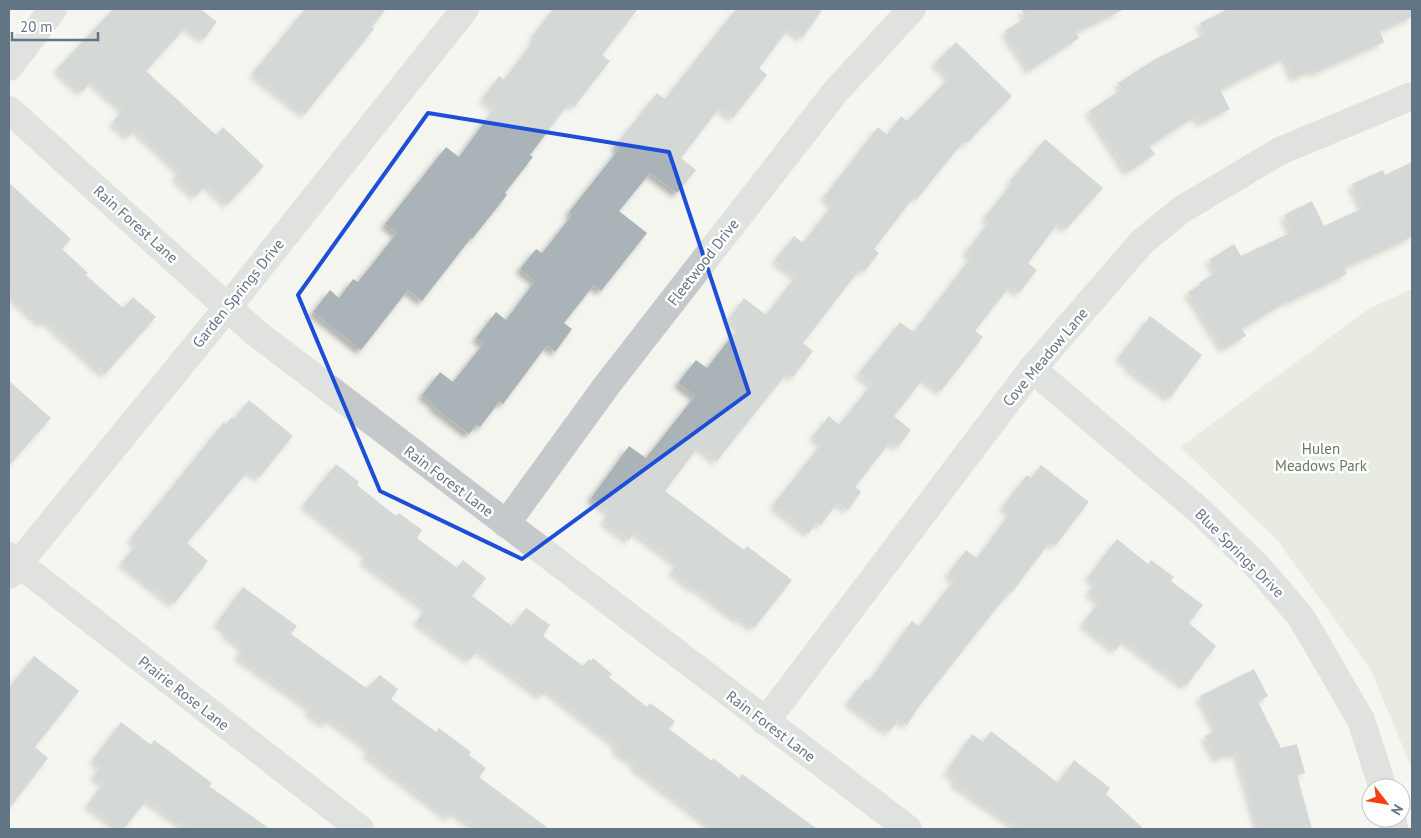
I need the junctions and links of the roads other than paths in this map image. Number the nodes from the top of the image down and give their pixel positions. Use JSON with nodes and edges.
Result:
{"nodes":[{"id":1,"x":53,"y":9,"type":"edge"},
{"id":2,"x":465,"y":9,"type":"edge"},
{"id":3,"x":912,"y":9,"type":"edge"},
{"id":4,"x":9,"y":66,"type":"edge"},
{"id":5,"x":1412,"y":96,"type":"edge"},
{"id":6,"x":9,"y":110,"type":"edge"},
{"id":7,"x":228,"y":307,"type":"junction"},
{"id":8,"x":1032,"y":369,"type":"junction"},
{"id":9,"x":506,"y":524,"type":"junction"},
{"id":10,"x":12,"y":565,"type":"edge"},
{"id":11,"x":765,"y":722,"type":"junction"},
{"id":12,"x":1380,"y":778,"type":"edge"},
{"id":13,"x":360,"y":829,"type":"edge"},
{"id":14,"x":908,"y":829,"type":"edge"}],
"edges":[{"from":1,"to":4,"type":"street"},
{"from":2,"to":7,"type":"street","name":"Garden Springs Drive"},
{"from":3,"to":9,"type":"street","name":"Fleetwood Drive"},
{"from":5,"to":8,"type":"street","name":"Cove Meadow Lane"},
{"from":6,"to":7,"type":"street","name":"Rain Forest Lane"},
{"from":7,"to":9,"type":"street","name":"Rain Forest Lane"},
{"from":7,"to":10,"type":"street","name":"Garden Springs Drive"},
{"from":8,"to":11,"type":"street","name":"Cove Meadow Lane"},
{"from":8,"to":12,"type":"street","name":"Blue Springs Drive"},
{"from":9,"to":11,"type":"street","name":"Rain Forest Lane"},
{"from":10,"to":13,"type":"street","name":"Prairie Rose Lane"},
{"from":11,"to":14,"type":"street","name":"Rain Forest Lane"}]}
